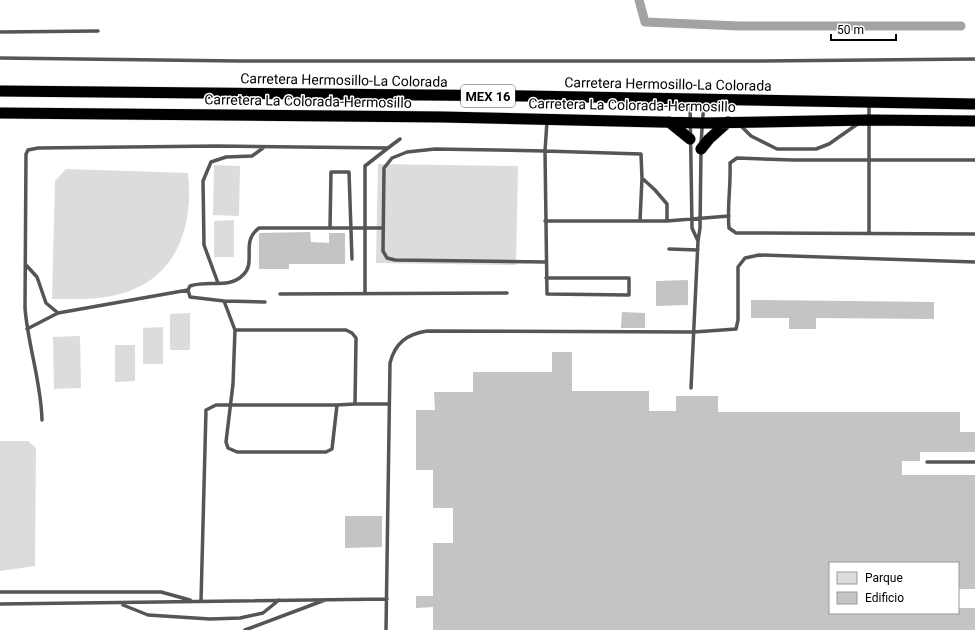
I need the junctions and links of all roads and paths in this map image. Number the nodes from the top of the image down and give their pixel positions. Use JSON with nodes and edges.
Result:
{"nodes":[{"id":1,"x":98,"y":31,"type":"dead end"},
{"id":2,"x":0,"y":32,"type":"edge"},
{"id":3,"x":0,"y":58,"type":"edge"},
{"id":4,"x":975,"y":59,"type":"edge"},
{"id":5,"x":0,"y":91,"type":"edge"},
{"id":6,"x":690,"y":99,"type":"junction"},
{"id":7,"x":704,"y":100,"type":"junction"},
{"id":8,"x":869,"y":104,"type":"junction"},
{"id":9,"x":975,"y":104,"type":"edge"},
{"id":10,"x":0,"y":113,"type":"edge"},
{"id":11,"x":547,"y":119,"type":"junction"},
{"id":12,"x":866,"y":120,"type":"junction"},
{"id":13,"x":975,"y":121,"type":"edge"},
{"id":14,"x":669,"y":122,"type":"junction"},
{"id":15,"x":690,"y":122,"type":"junction"},
{"id":16,"x":702,"y":122,"type":"junction"},
{"id":17,"x":732,"y":122,"type":"junction"},
{"id":18,"x":400,"y":139,"type":"dead end"},
{"id":19,"x":690,"y":139,"type":"junction"},
{"id":20,"x":264,"y":147,"type":"junction"},
{"id":21,"x":388,"y":148,"type":"junction"},
{"id":22,"x":701,"y":149,"type":"junction"},
{"id":23,"x":545,"y":151,"type":"junction"},
{"id":24,"x":868,"y":159,"type":"junction"},
{"id":25,"x":975,"y":160,"type":"edge"},
{"id":26,"x":642,"y":178,"type":"junction"},
{"id":27,"x":729,"y":216,"type":"junction"},
{"id":28,"x":701,"y":217,"type":"junction"},
{"id":29,"x":692,"y":218,"type":"junction"},
{"id":30,"x":544,"y":221,"type":"junction"},
{"id":31,"x":640,"y":221,"type":"junction"},
{"id":32,"x":667,"y":221,"type":"junction"},
{"id":33,"x":330,"y":228,"type":"junction"},
{"id":34,"x":350,"y":228,"type":"junction"},
{"id":35,"x":365,"y":228,"type":"junction"},
{"id":36,"x":383,"y":228,"type":"junction"},
{"id":37,"x":869,"y":232,"type":"junction"},
{"id":38,"x":975,"y":234,"type":"edge"},
{"id":39,"x":698,"y":241,"type":"junction"},
{"id":40,"x":669,"y":250,"type":"dead end"},
{"id":41,"x":698,"y":250,"type":"junction"},
{"id":42,"x":352,"y":258,"type":"dead end"},
{"id":43,"x":546,"y":262,"type":"junction"},
{"id":44,"x":975,"y":262,"type":"edge"},
{"id":45,"x":26,"y":265,"type":"junction"},
{"id":46,"x":546,"y":278,"type":"junction"},
{"id":47,"x":218,"y":283,"type":"junction"},
{"id":48,"x":188,"y":290,"type":"junction"},
{"id":49,"x":506,"y":293,"type":"dead end"},
{"id":50,"x":280,"y":294,"type":"dead end"},
{"id":51,"x":365,"y":294,"type":"junction"},
{"id":52,"x":224,"y":301,"type":"junction"},
{"id":53,"x":265,"y":302,"type":"dead end"},
{"id":54,"x":58,"y":313,"type":"junction"},
{"id":55,"x":27,"y":329,"type":"junction"},
{"id":56,"x":235,"y":330,"type":"junction"},
{"id":57,"x":694,"y":332,"type":"junction"},
{"id":58,"x":691,"y":388,"type":"dead end"},
{"id":59,"x":355,"y":404,"type":"junction"},
{"id":60,"x":389,"y":404,"type":"junction"},
{"id":61,"x":231,"y":405,"type":"junction"},
{"id":62,"x":337,"y":405,"type":"junction"},
{"id":63,"x":42,"y":420,"type":"dead end"},
{"id":64,"x":927,"y":462,"type":"dead end"},
{"id":65,"x":975,"y":462,"type":"edge"},
{"id":66,"x":0,"y":592,"type":"edge"},
{"id":67,"x":328,"y":599,"type":"junction"},
{"id":68,"x":387,"y":599,"type":"junction"},
{"id":69,"x":279,"y":600,"type":"junction"},
{"id":70,"x":192,"y":601,"type":"junction"},
{"id":71,"x":201,"y":601,"type":"junction"},
{"id":72,"x":0,"y":604,"type":"edge"},
{"id":73,"x":120,"y":604,"type":"junction"},
{"id":74,"x":245,"y":630,"type":"edge"},
{"id":75,"x":386,"y":630,"type":"edge"}],
"edges":[{"from":1,"to":2,"type":"lane"},
{"from":3,"to":4,"type":"lane"},
{"from":5,"to":6,"type":"highway","name":"Carretera Hermosillo-La Colorada","number":"MEX 16"},
{"from":6,"to":7,"type":"highway","name":"Carretera Hermosillo-La Colorada","number":"MEX 16"},
{"from":6,"to":15,"type":"lane"},
{"from":7,"to":8,"type":"highway","name":"Carretera Hermosillo-La Colorada","number":"MEX 16"},
{"from":7,"to":16,"type":"lane"},
{"from":8,"to":9,"type":"highway","name":"Carretera Hermosillo-La Colorada","number":"MEX 16"},
{"from":8,"to":12,"type":"lane"},
{"from":10,"to":11,"type":"highway","name":"Carretera La Colorada-Hermosillo","number":"MEX 16"},
{"from":11,"to":14,"type":"highway","name":"Carretera La Colorada-Hermosillo","number":"MEX 16"},
{"from":11,"to":23,"type":"lane"},
{"from":12,"to":13,"type":"highway","name":"Carretera La Colorada-Hermosillo","number":"MEX 16"},
{"from":12,"to":17,"type":"highway","name":"Carretera La Colorada-Hermosillo","number":"MEX 16"},
{"from":12,"to":17,"type":"lane"},
{"from":12,"to":24,"type":"lane"},
{"from":14,"to":15,"type":"highway","name":"Carretera La Colorada-Hermosillo","number":"MEX 16"},
{"from":14,"to":19,"type":"highway"},
{"from":15,"to":16,"type":"highway","name":"Carretera La Colorada-Hermosillo","number":"MEX 16"},
{"from":15,"to":19,"type":"lane"},
{"from":16,"to":17,"type":"highway","name":"Carretera La Colorada-Hermosillo","number":"MEX 16"},
{"from":16,"to":22,"type":"lane"},
{"from":17,"to":22,"type":"highway"},
{"from":18,"to":21,"type":"lane"},
{"from":19,"to":29,"type":"lane"},
{"from":20,"to":21,"type":"lane"},
{"from":20,"to":45,"type":"lane"},
{"from":20,"to":47,"type":"lane"},
{"from":21,"to":35,"type":"lane"},
{"from":22,"to":28,"type":"lane"},
{"from":23,"to":26,"type":"lane"},
{"from":23,"to":30,"type":"lane"},
{"from":23,"to":36,"type":"lane"},
{"from":24,"to":25,"type":"lane"},
{"from":24,"to":27,"type":"lane"},
{"from":24,"to":37,"type":"lane"},
{"from":26,"to":31,"type":"lane"},
{"from":26,"to":32,"type":"lane"},
{"from":27,"to":28,"type":"lane"},
{"from":27,"to":37,"type":"lane"},
{"from":28,"to":29,"type":"lane"},
{"from":28,"to":39,"type":"lane"},
{"from":29,"to":32,"type":"lane"},
{"from":29,"to":39,"type":"lane"},
{"from":30,"to":31,"type":"lane"},
{"from":30,"to":43,"type":"lane"},
{"from":31,"to":32,"type":"lane"},
{"from":33,"to":34,"type":"lane"},
{"from":33,"to":34,"type":"lane"},
{"from":33,"to":47,"type":"lane"},
{"from":34,"to":35,"type":"lane"},
{"from":34,"to":42,"type":"lane"},
{"from":35,"to":36,"type":"lane"},
{"from":35,"to":51,"type":"lane"},
{"from":36,"to":43,"type":"lane"},
{"from":37,"to":38,"type":"lane"},
{"from":39,"to":41,"type":"lane"},
{"from":40,"to":41,"type":"lane"},
{"from":41,"to":57,"type":"lane"},
{"from":43,"to":46,"type":"lane"},
{"from":44,"to":57,"type":"lane"},
{"from":45,"to":54,"type":"lane"},
{"from":45,"to":55,"type":"lane"},
{"from":46,"to":46,"type":"lane"},
{"from":47,"to":48,"type":"lane"},
{"from":48,"to":52,"type":"lane"},
{"from":48,"to":54,"type":"lane"},
{"from":49,"to":51,"type":"lane"},
{"from":50,"to":51,"type":"lane"},
{"from":52,"to":53,"type":"lane"},
{"from":52,"to":56,"type":"lane"},
{"from":54,"to":55,"type":"lane"},
{"from":55,"to":63,"type":"lane"},
{"from":56,"to":59,"type":"lane"},
{"from":56,"to":61,"type":"lane"},
{"from":57,"to":58,"type":"lane"},
{"from":57,"to":60,"type":"lane"},
{"from":59,"to":60,"type":"lane"},
{"from":59,"to":62,"type":"lane"},
{"from":60,"to":68,"type":"lane"},
{"from":61,"to":62,"type":"lane"},
{"from":61,"to":62,"type":"lane"},
{"from":61,"to":71,"type":"lane"},
{"from":64,"to":65,"type":"lane"},
{"from":66,"to":70,"type":"lane"},
{"from":67,"to":68,"type":"lane"},
{"from":67,"to":69,"type":"lane"},
{"from":67,"to":74,"type":"lane"},
{"from":68,"to":75,"type":"lane"},
{"from":69,"to":71,"type":"lane"},
{"from":69,"to":73,"type":"lane"},
{"from":70,"to":71,"type":"lane"},
{"from":70,"to":73,"type":"lane"},
{"from":72,"to":73,"type":"lane"}]}
